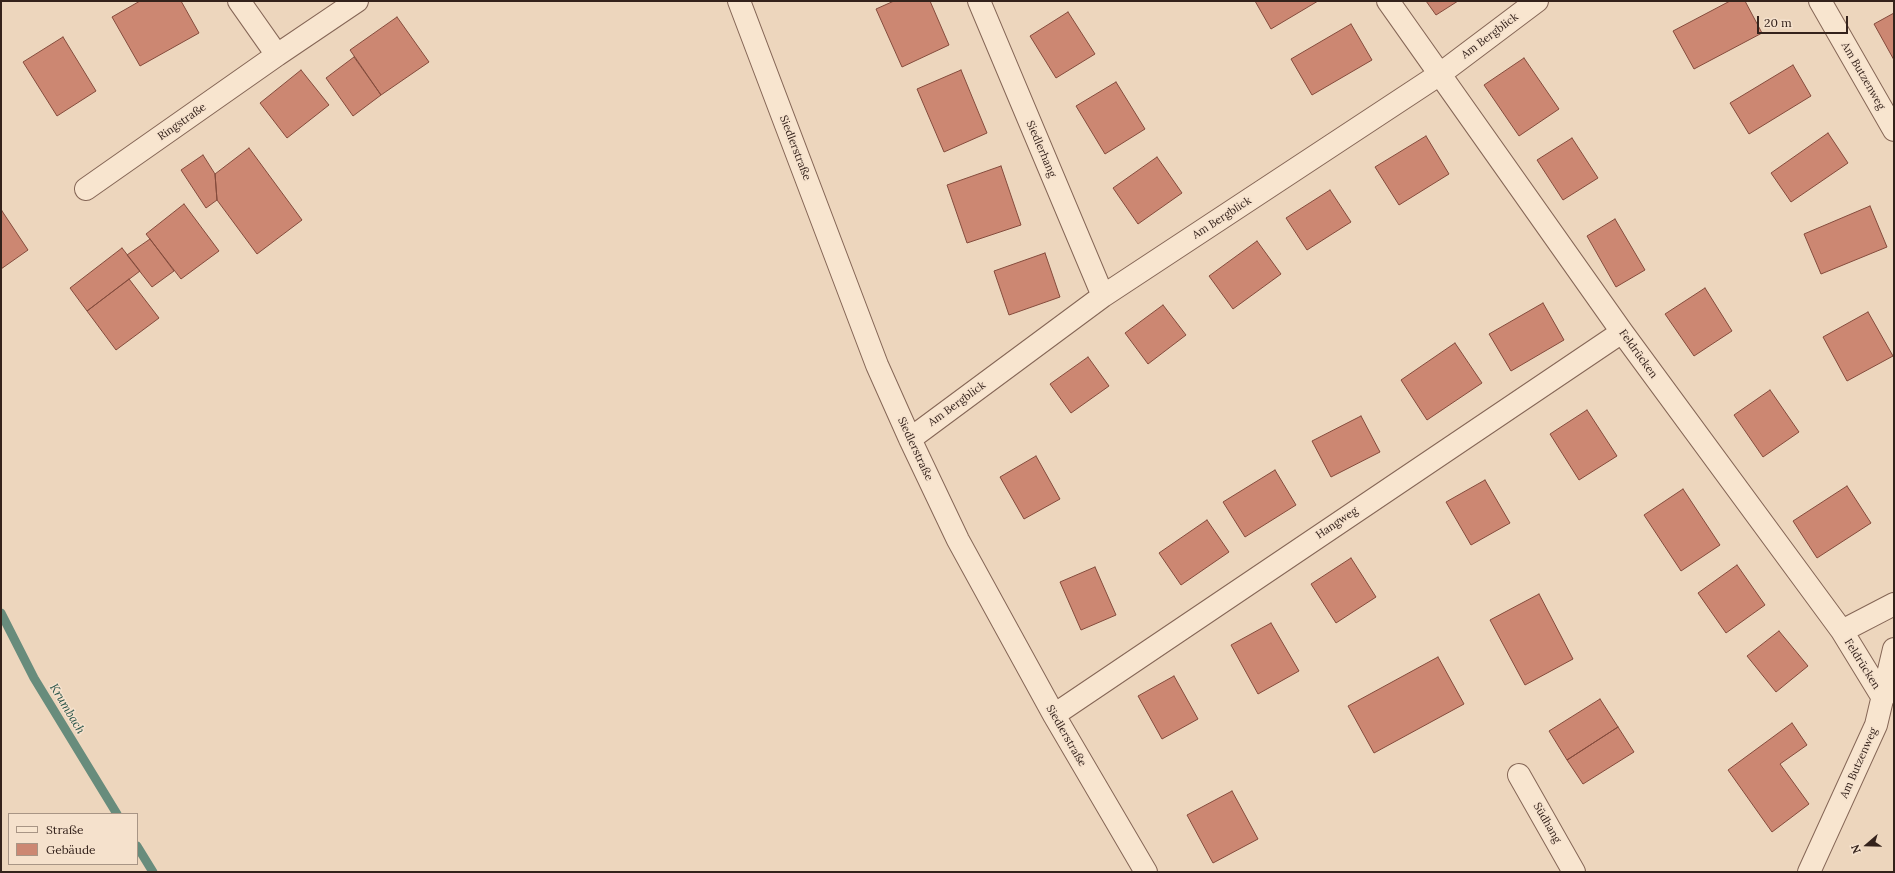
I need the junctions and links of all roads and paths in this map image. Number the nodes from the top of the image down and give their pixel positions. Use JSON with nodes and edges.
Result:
{"nodes":[{"id":1,"x":239,"y":1,"type":"edge"},
{"id":2,"x":357,"y":1,"type":"edge"},
{"id":3,"x":739,"y":1,"type":"edge"},
{"id":4,"x":979,"y":1,"type":"edge"},
{"id":5,"x":1388,"y":1,"type":"edge"},
{"id":6,"x":1537,"y":1,"type":"edge"},
{"id":7,"x":1820,"y":1,"type":"edge"},
{"id":8,"x":277,"y":55,"type":"junction"},
{"id":9,"x":1440,"y":74,"type":"junction"},
{"id":10,"x":1894,"y":130,"type":"edge"},
{"id":11,"x":86,"y":189,"type":"dead end"},
{"id":12,"x":1103,"y":296,"type":"junction"},
{"id":13,"x":1622,"y":332,"type":"junction"},
{"id":14,"x":910,"y":438,"type":"junction"},
{"id":15,"x":1894,"y":604,"type":"edge"},
{"id":16,"x":1842,"y":631,"type":"junction"},
{"id":17,"x":1894,"y":649,"type":"edge"},
{"id":18,"x":1883,"y":698,"type":"junction"},
{"id":19,"x":1054,"y":715,"type":"junction"},
{"id":20,"x":1519,"y":774,"type":"dead end"},
{"id":21,"x":1146,"y":872,"type":"edge"},
{"id":22,"x":1574,"y":872,"type":"edge"},
{"id":23,"x":1809,"y":872,"type":"edge"}],
"edges":[{"from":1,"to":8,"type":"street"},
{"from":2,"to":8,"type":"street","name":"Ringstraße"},
{"from":3,"to":14,"type":"street","name":"Siedlerstraße"},
{"from":4,"to":12,"type":"street","name":"Siedlerhang"},
{"from":5,"to":9,"type":"street","name":"Feldrücken"},
{"from":6,"to":9,"type":"street","name":"Am Bergblick"},
{"from":7,"to":10,"type":"street","name":"Am Butzenweg"},
{"from":8,"to":11,"type":"street","name":"Ringstraße"},
{"from":9,"to":12,"type":"street","name":"Am Bergblick"},
{"from":9,"to":13,"type":"street","name":"Feldrücken"},
{"from":12,"to":14,"type":"street","name":"Am Bergblick"},
{"from":13,"to":16,"type":"street","name":"Feldrücken"},
{"from":13,"to":19,"type":"street","name":"Hangweg"},
{"from":14,"to":19,"type":"street","name":"Siedlerstraße"},
{"from":15,"to":16,"type":"street","name":"Feldrücken"},
{"from":16,"to":18,"type":"street","name":"Feldrücken"},
{"from":17,"to":18,"type":"street","name":"Am Butzenweg"},
{"from":18,"to":23,"type":"street","name":"Am Butzenweg"},
{"from":19,"to":21,"type":"street","name":"Siedlerstraße"},
{"from":20,"to":22,"type":"street","name":"Südhang"}]}
